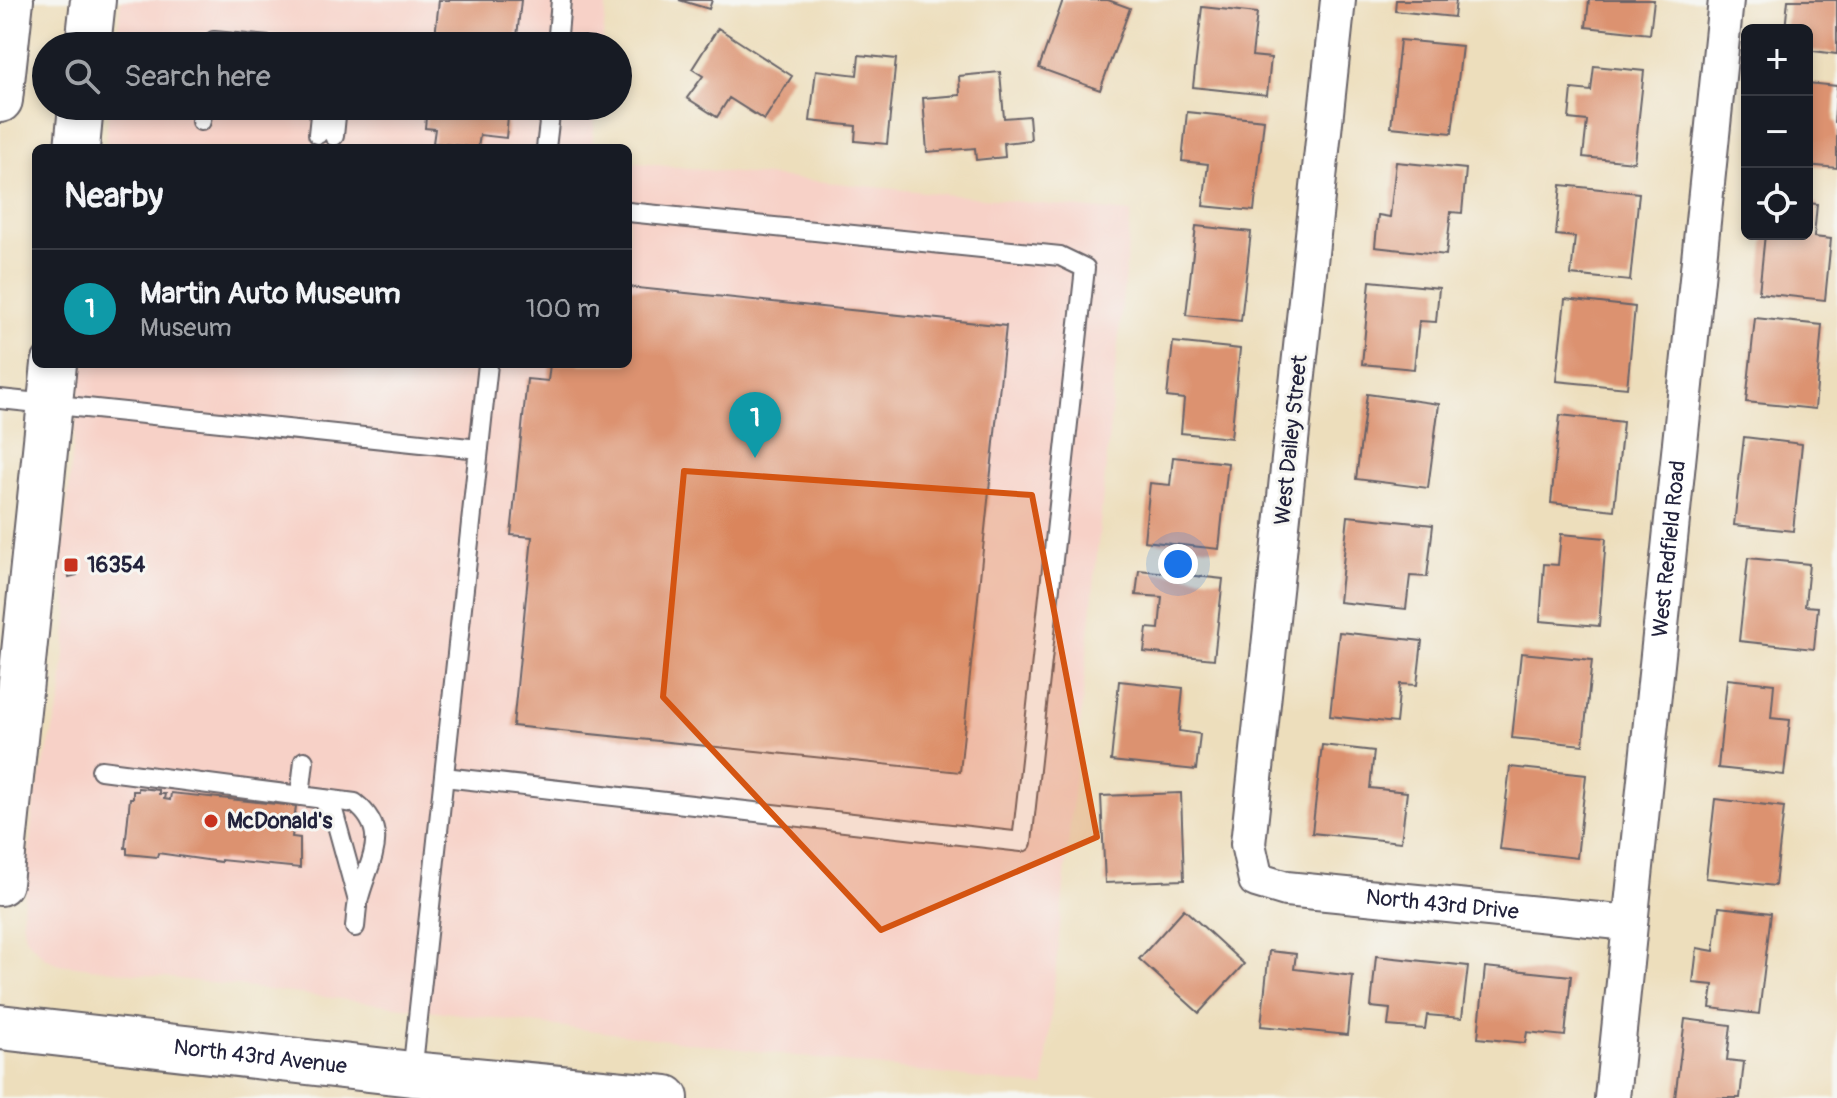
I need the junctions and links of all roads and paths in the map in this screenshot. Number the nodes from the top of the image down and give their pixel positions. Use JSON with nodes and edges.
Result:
{"nodes":[{"id":1,"x":11,"y":0,"type":"edge"},
{"id":2,"x":561,"y":0,"type":"edge"},
{"id":3,"x":1338,"y":0,"type":"edge"},
{"id":4,"x":1726,"y":0,"type":"edge"},
{"id":5,"x":88,"y":1,"type":"edge"},
{"id":6,"x":88,"y":32,"type":"edge"},
{"id":7,"x":558,"y":32,"type":"edge"},
{"id":8,"x":0,"y":100,"type":"edge"},
{"id":9,"x":80,"y":120,"type":"edge"},
{"id":10,"x":323,"y":120,"type":"edge"},
{"id":11,"x":332,"y":120,"type":"edge"},
{"id":12,"x":549,"y":120,"type":"edge"},
{"id":13,"x":77,"y":144,"type":"edge"},
{"id":14,"x":546,"y":144,"type":"edge"},
{"id":15,"x":632,"y":212,"type":"edge"},
{"id":16,"x":488,"y":368,"type":"edge"},
{"id":17,"x":52,"y":384,"type":"edge"},
{"id":18,"x":0,"y":399,"type":"edge"},
{"id":19,"x":479,"y":449,"type":"junction"},
{"id":20,"x":304,"y":761,"type":"dead end"},
{"id":21,"x":101,"y":770,"type":"dead end"},
{"id":22,"x":444,"y":777,"type":"junction"},
{"id":23,"x":300,"y":796,"type":"junction"},
{"id":24,"x":322,"y":799,"type":"junction"},
{"id":25,"x":1256,"y":880,"type":"joint"},
{"id":26,"x":0,"y":883,"type":"edge"},
{"id":27,"x":358,"y":901,"type":"junction"},
{"id":28,"x":1629,"y":923,"type":"junction"},
{"id":29,"x":355,"y":927,"type":"dead end"},
{"id":30,"x":0,"y":1027,"type":"edge"},
{"id":31,"x":412,"y":1074,"type":"junction"},
{"id":32,"x":666,"y":1098,"type":"edge"},
{"id":33,"x":1612,"y":1098,"type":"edge"}],
"edges":[{"from":1,"to":8,"type":"main road"},
{"from":2,"to":7,"type":"lane"},
{"from":3,"to":25,"type":"street","name":"West Dailey Street"},
{"from":4,"to":28,"type":"street","name":"West Redfield Road"},
{"from":5,"to":6,"type":"main road"},
{"from":9,"to":13,"type":"main road"},
{"from":10,"to":11,"type":"lane"},
{"from":12,"to":14,"type":"lane"},
{"from":15,"to":22,"type":"lane"},
{"from":16,"to":19,"type":"lane"},
{"from":17,"to":18,"type":"lane"},
{"from":17,"to":19,"type":"lane"},
{"from":17,"to":26,"type":"main road"},
{"from":19,"to":22,"type":"lane"},
{"from":20,"to":23,"type":"lane"},
{"from":21,"to":23,"type":"lane"},
{"from":22,"to":31,"type":"lane"},
{"from":23,"to":24,"type":"lane"},
{"from":24,"to":27,"type":"lane"},
{"from":24,"to":27,"type":"lane"},
{"from":25,"to":28,"type":"street","name":"North 43rd Drive"},
{"from":27,"to":29,"type":"lane"},
{"from":28,"to":33,"type":"street","name":"West Redfield Road"},
{"from":30,"to":31,"type":"main road","name":"North 43rd Avenue"},
{"from":31,"to":32,"type":"main road","name":"North 43rd Avenue"}]}
